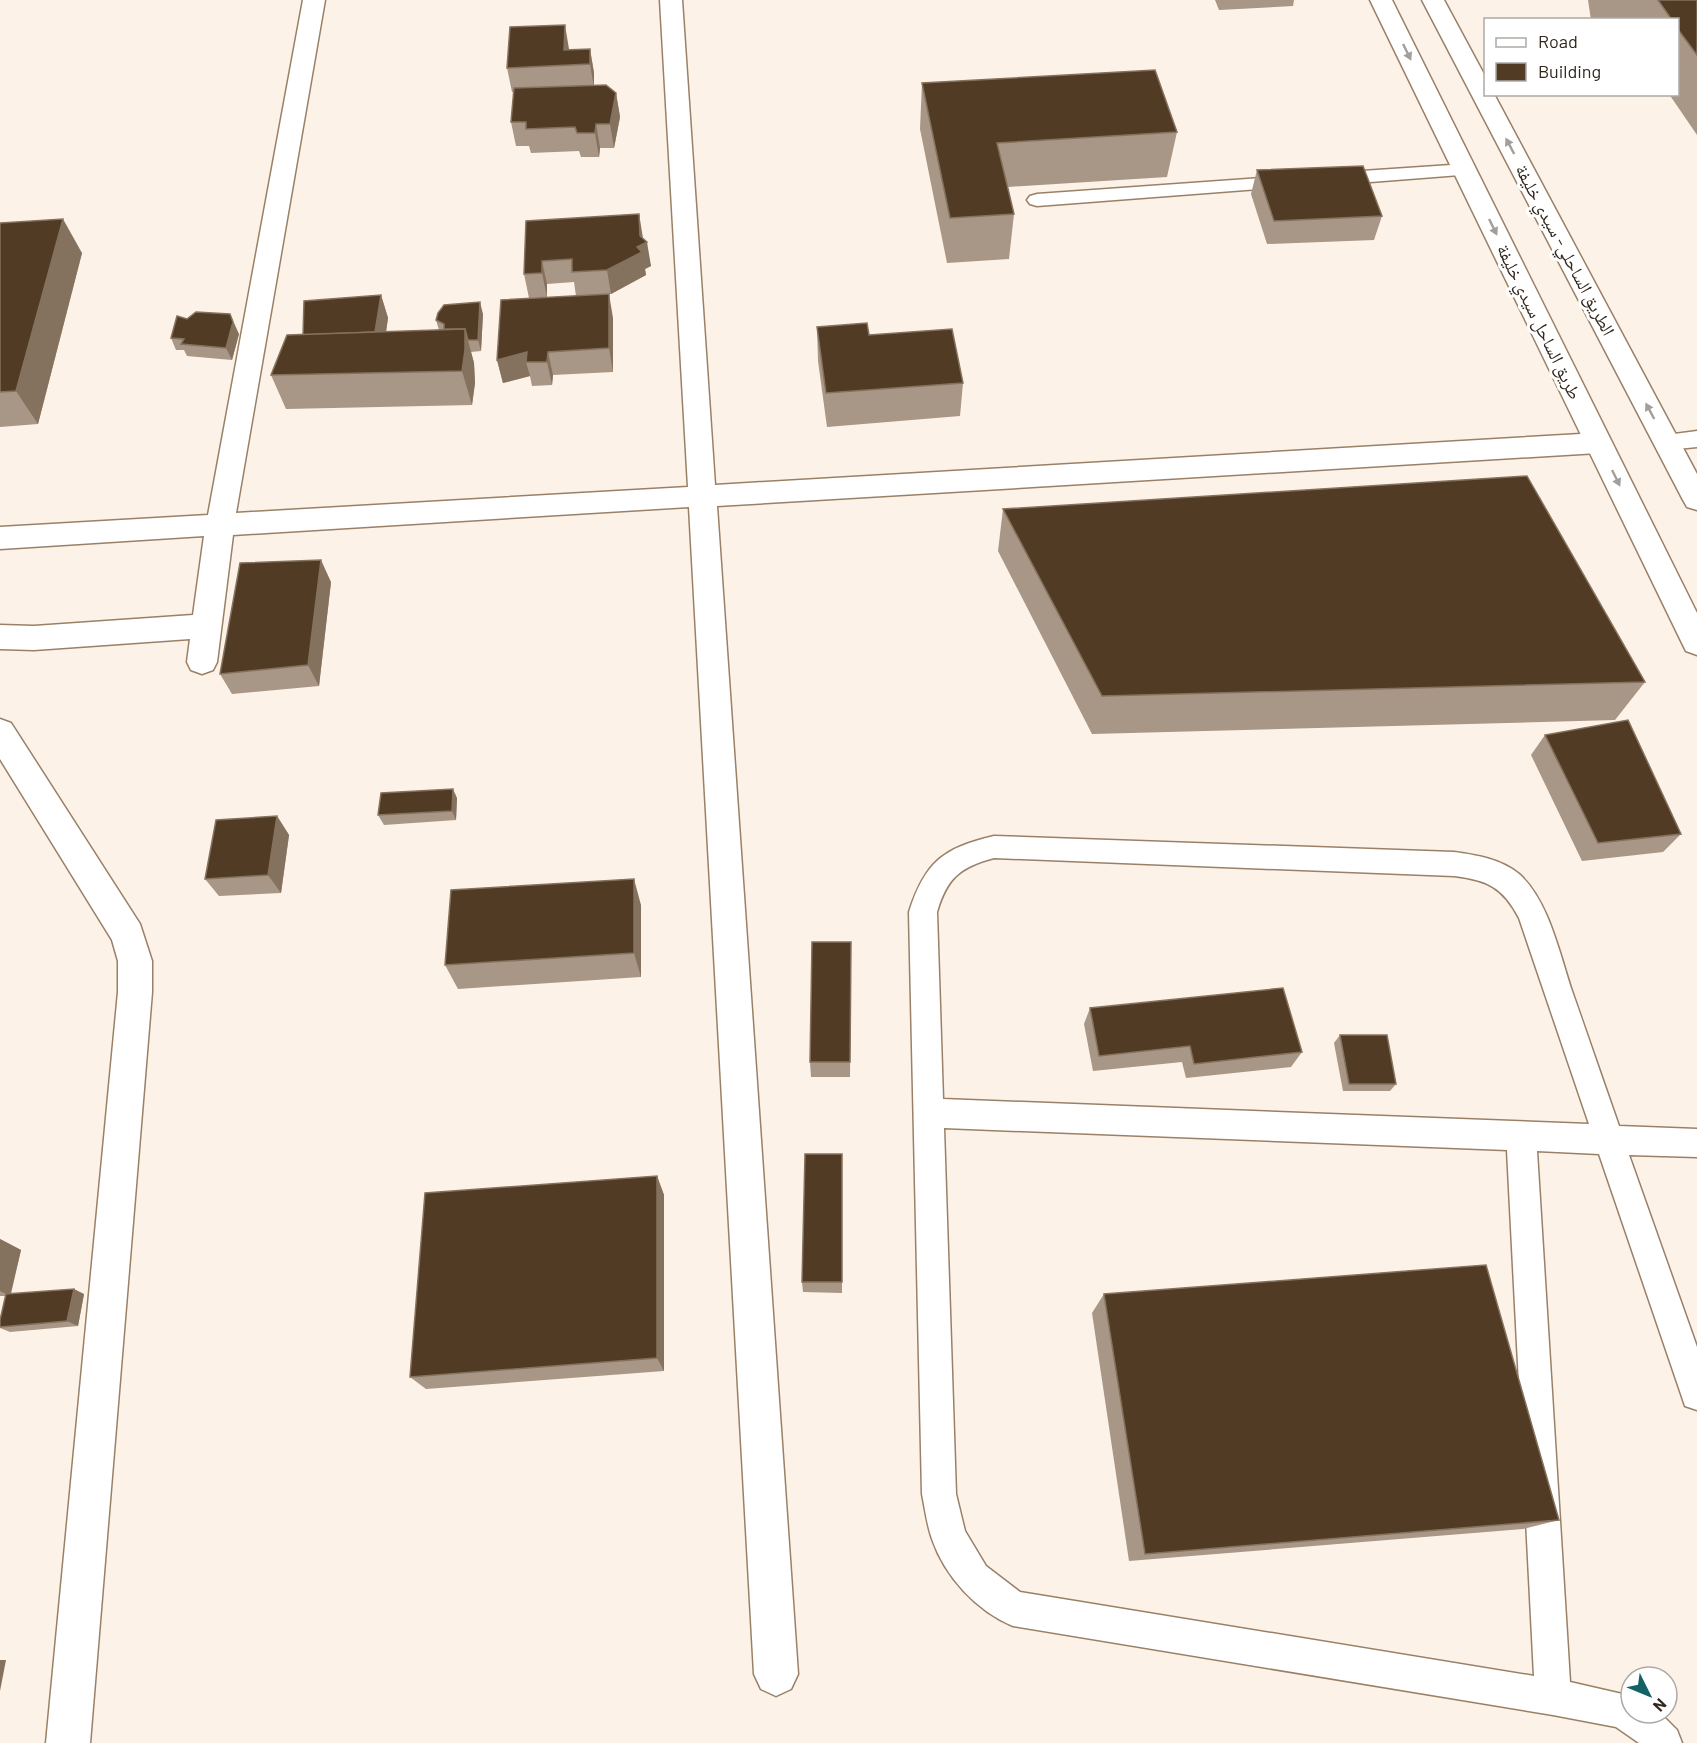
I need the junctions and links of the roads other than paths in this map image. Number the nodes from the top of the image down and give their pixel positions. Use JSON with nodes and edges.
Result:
{"nodes":[{"id":1,"x":314,"y":0,"type":"edge"},
{"id":2,"x":671,"y":0,"type":"edge"},
{"id":3,"x":1382,"y":0,"type":"edge"},
{"id":4,"x":1433,"y":0,"type":"edge"},
{"id":5,"x":1466,"y":170,"type":"junction"},
{"id":6,"x":1037,"y":200,"type":"dead end"},
{"id":7,"x":1697,"y":439,"type":"edge"},
{"id":8,"x":1667,"y":442,"type":"junction"},
{"id":9,"x":1598,"y":443,"type":"junction"},
{"id":10,"x":702,"y":496,"type":"junction"},
{"id":11,"x":1697,"y":500,"type":"edge"},
{"id":12,"x":220,"y":525,"type":"junction"},
{"id":13,"x":0,"y":538,"type":"edge"},
{"id":14,"x":207,"y":626,"type":"junction"},
{"id":15,"x":0,"y":637,"type":"edge"},
{"id":16,"x":1697,"y":643,"type":"edge"},
{"id":17,"x":202,"y":662,"type":"dead end"},
{"id":18,"x":0,"y":732,"type":"edge"},
{"id":19,"x":929,"y":1113,"type":"junction"},
{"id":20,"x":1521,"y":1136,"type":"junction"},
{"id":21,"x":1608,"y":1140,"type":"junction"},
{"id":22,"x":1697,"y":1143,"type":"edge"},
{"id":23,"x":1697,"y":1394,"type":"edge"},
{"id":24,"x":776,"y":1674,"type":"dead end"},
{"id":25,"x":1553,"y":1697,"type":"junction"},
{"id":26,"x":68,"y":1743,"type":"edge"},
{"id":27,"x":1664,"y":1743,"type":"edge"}],
"edges":[{"from":1,"to":12,"type":"main road"},
{"from":2,"to":10,"type":"main road"},
{"from":3,"to":5,"type":"main road","name":"طريق الساحل سيدي خليفة","one_way":true},
{"from":8,"to":4,"type":"main road","name":"الطريق الساحلي- سيدي خليفة","one_way":true},
{"from":5,"to":6,"type":"lane"},
{"from":5,"to":9,"type":"main road","name":"طريق الساحل سيدي خليفة","one_way":true},
{"from":7,"to":8,"type":"lane"},
{"from":8,"to":11,"type":"main road","name":"الطريق الساحلي- سيدي خليفة"},
{"from":9,"to":10,"type":"main road"},
{"from":9,"to":16,"type":"main road","name":"طريق الساحل سيدي خليفة","one_way":true},
{"from":10,"to":12,"type":"main road"},
{"from":10,"to":24,"type":"main road"},
{"from":12,"to":13,"type":"main road"},
{"from":12,"to":14,"type":"main road"},
{"from":14,"to":15,"type":"main road"},
{"from":14,"to":17,"type":"main road"},
{"from":18,"to":26,"type":"main road"},
{"from":19,"to":20,"type":"lane"},
{"from":19,"to":21,"type":"lane"},
{"from":19,"to":25,"type":"lane"},
{"from":20,"to":21,"type":"lane"},
{"from":20,"to":25,"type":"lane"},
{"from":21,"to":22,"type":"lane"},
{"from":21,"to":23,"type":"lane"},
{"from":25,"to":27,"type":"lane"}]}
